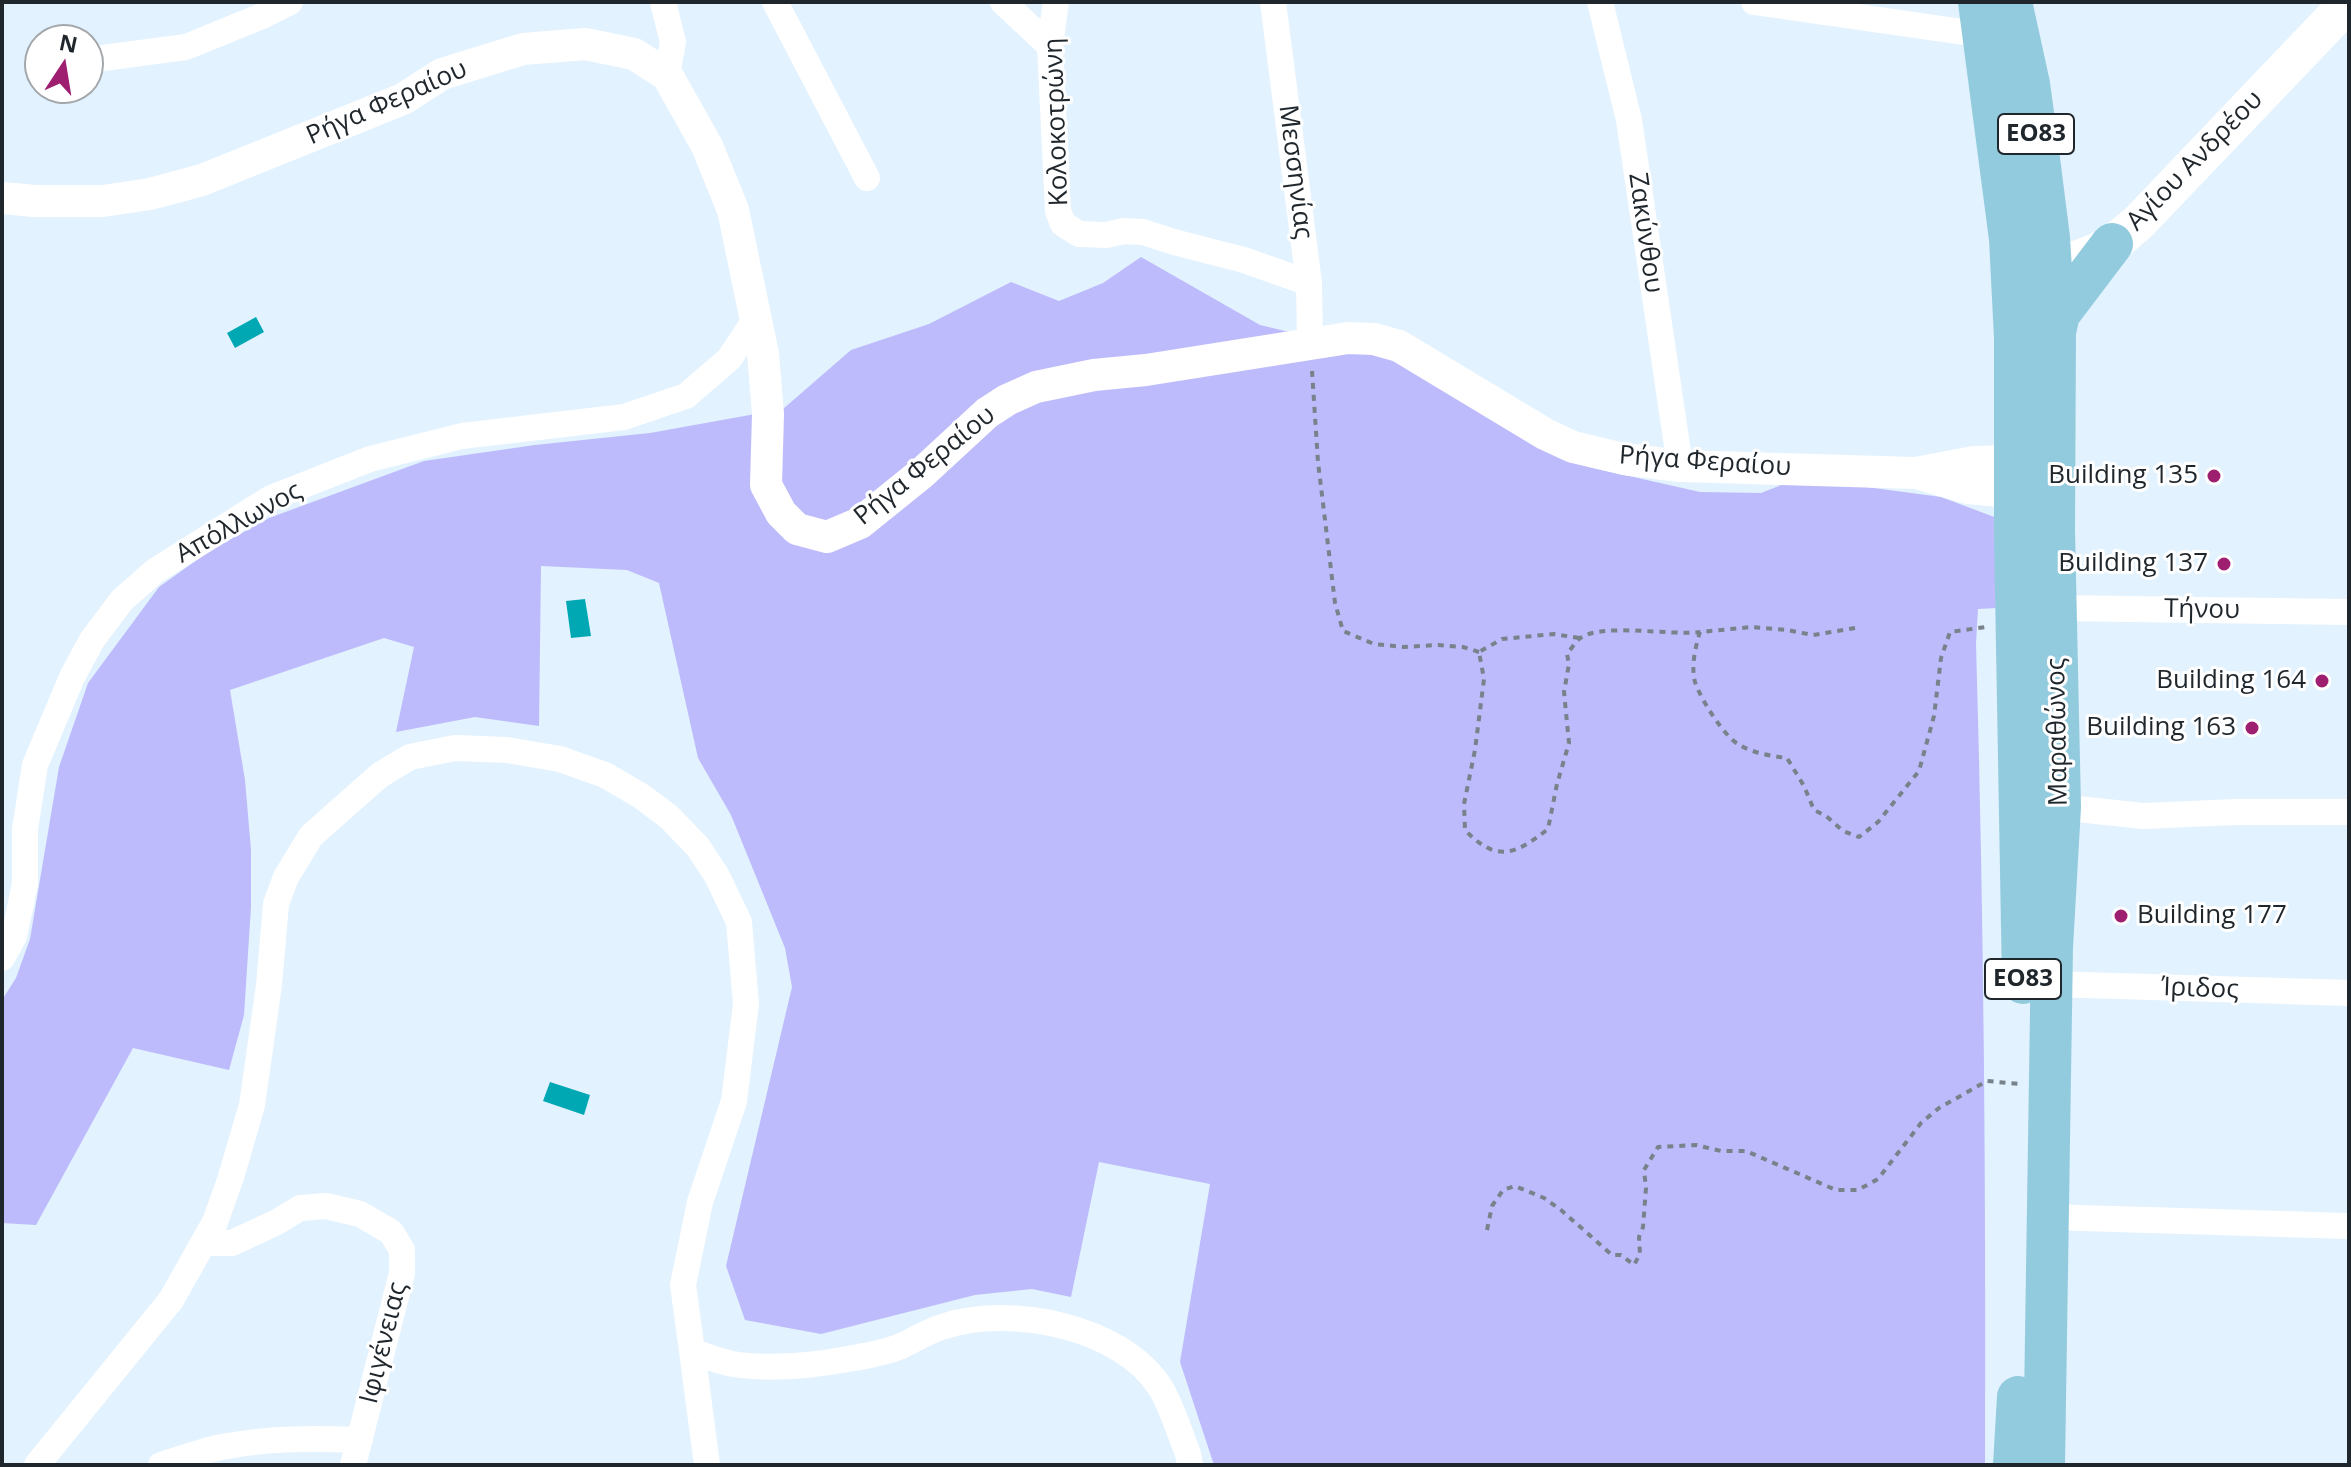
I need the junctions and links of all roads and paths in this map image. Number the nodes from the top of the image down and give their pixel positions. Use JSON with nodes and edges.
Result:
{"nodes":[{"id":1,"x":290,"y":2,"type":"edge"},
{"id":2,"x":663,"y":2,"type":"edge"},
{"id":3,"x":775,"y":2,"type":"edge"},
{"id":4,"x":1003,"y":2,"type":"edge"},
{"id":5,"x":1056,"y":2,"type":"edge"},
{"id":6,"x":1273,"y":2,"type":"edge"},
{"id":7,"x":1600,"y":2,"type":"edge"},
{"id":8,"x":1754,"y":2,"type":"edge"},
{"id":9,"x":2011,"y":2,"type":"edge"},
{"id":10,"x":2349,"y":2,"type":"edge"},
{"id":11,"x":1982,"y":18,"type":"edge"},
{"id":12,"x":1050,"y":46,"type":"junction"},
{"id":13,"x":104,"y":58,"type":"edge"},
{"id":14,"x":667,"y":75,"type":"junction"},
{"id":15,"x":867,"y":178,"type":"dead end"},
{"id":16,"x":2,"y":198,"type":"edge"},
{"id":17,"x":2112,"y":244,"type":"junction"},
{"id":18,"x":2031,"y":269,"type":"junction"},
{"id":19,"x":1309,"y":283,"type":"junction"},
{"id":20,"x":755,"y":320,"type":"junction"},
{"id":21,"x":2055,"y":333,"type":"junction"},
{"id":22,"x":1310,"y":343,"type":"junction"},
{"id":23,"x":1680,"y":466,"type":"junction"},
{"id":24,"x":2035,"y":477,"type":"junction"},
{"id":25,"x":2056,"y":608,"type":"junction"},
{"id":26,"x":2349,"y":612,"type":"edge"},
{"id":27,"x":2017,"y":623,"type":"junction"},
{"id":28,"x":1855,"y":628,"type":"dead end"},
{"id":29,"x":1700,"y":632,"type":"junction"},
{"id":30,"x":1579,"y":638,"type":"junction"},
{"id":31,"x":1479,"y":652,"type":"junction"},
{"id":32,"x":2060,"y":807,"type":"junction"},
{"id":33,"x":2349,"y":812,"type":"edge"},
{"id":34,"x":2,"y":958,"type":"edge"},
{"id":35,"x":2051,"y":984,"type":"junction"},
{"id":36,"x":2349,"y":993,"type":"edge"},
{"id":37,"x":2022,"y":1084,"type":"junction"},
{"id":38,"x":2048,"y":1217,"type":"junction"},
{"id":39,"x":2349,"y":1226,"type":"edge"},
{"id":40,"x":1487,"y":1230,"type":"dead end"},
{"id":41,"x":203,"y":1243,"type":"junction"},
{"id":42,"x":692,"y":1351,"type":"junction"},
{"id":43,"x":357,"y":1452,"type":"edge"},
{"id":44,"x":37,"y":1465,"type":"edge"},
{"id":45,"x":161,"y":1465,"type":"edge"},
{"id":46,"x":707,"y":1465,"type":"edge"},
{"id":47,"x":1190,"y":1465,"type":"edge"},
{"id":48,"x":2014,"y":1465,"type":"edge"},
{"id":49,"x":2044,"y":1465,"type":"edge"}],
"edges":[{"from":1,"to":13,"type":"street"},
{"from":2,"to":14,"type":"street"},
{"from":3,"to":15,"type":"street"},
{"from":4,"to":12,"type":"street"},
{"from":5,"to":12,"type":"street","name":"Κολοκοτρώνη"},
{"from":6,"to":19,"type":"street","name":"Μεσσηνίας"},
{"from":7,"to":23,"type":"street","name":"Ζακύνθου"},
{"from":8,"to":11,"type":"street"},
{"from":9,"to":18,"type":"main road","name":"Μαραθώνος","number":"ΕΟ83"},
{"from":10,"to":17,"type":"main road","name":"Αγίου Ανδρέου"},
{"from":11,"to":18,"type":"main road","name":"Μαραθώνος","number":"ΕΟ83"},
{"from":12,"to":19,"type":"street","name":"Κολοκοτρώνη"},
{"from":14,"to":16,"type":"street","name":"Ρήγα Φεραίου"},
{"from":14,"to":20,"type":"street","name":"Ρήγα Φεραίου"},
{"from":17,"to":18,"type":"main road","name":"Αγίου Ανδρέου"},
{"from":17,"to":21,"type":"main road"},
{"from":18,"to":21,"type":"main road","name":"Μαραθώνος","number":"ΕΟ83"},
{"from":18,"to":24,"type":"main road","name":"Μαραθώνος","number":"ΕΟ83"},
{"from":19,"to":22,"type":"street","name":"Μεσσηνίας"},
{"from":20,"to":22,"type":"street","name":"Ρήγα Φεραίου"},
{"from":20,"to":34,"type":"street","name":"Απόλλωνος"},
{"from":21,"to":24,"type":"main road","name":"Μαραθώνος","number":"ΕΟ83"},
{"from":22,"to":23,"type":"street","name":"Ρήγα Φεραίου"},
{"from":22,"to":31,"type":"path"},
{"from":23,"to":24,"type":"street","name":"Ρήγα Φεραίου"},
{"from":24,"to":25,"type":"main road","name":"Μαραθώνος","number":"ΕΟ83"},
{"from":24,"to":27,"type":"main road","name":"Μαραθώνος","number":"ΕΟ83"},
{"from":25,"to":26,"type":"street","name":"Τήνου"},
{"from":25,"to":32,"type":"main road","name":"Μαραθώνος","number":"ΕΟ83"},
{"from":27,"to":29,"type":"path"},
{"from":27,"to":37,"type":"main road","name":"Μαραθώνος","number":"ΕΟ83"},
{"from":28,"to":29,"type":"path"},
{"from":29,"to":30,"type":"path"},
{"from":30,"to":31,"type":"path"},
{"from":30,"to":31,"type":"path"},
{"from":32,"to":33,"type":"street"},
{"from":32,"to":35,"type":"main road","name":"Μαραθώνος","number":"ΕΟ83"},
{"from":35,"to":36,"type":"street","name":"Ίριδος"},
{"from":35,"to":38,"type":"main road","name":"Μαραθώνος","number":"ΕΟ83"},
{"from":37,"to":40,"type":"path"},
{"from":37,"to":48,"type":"main road","name":"Μαραθώνος","number":"ΕΟ83"},
{"from":38,"to":39,"type":"street"},
{"from":38,"to":49,"type":"main road","name":"Μαραθώνος","number":"ΕΟ83"},
{"from":41,"to":42,"type":"street"},
{"from":41,"to":43,"type":"street","name":"Ιφιγένειας"},
{"from":41,"to":44,"type":"street"},
{"from":42,"to":46,"type":"street"},
{"from":42,"to":47,"type":"street"},
{"from":43,"to":45,"type":"street"}]}
